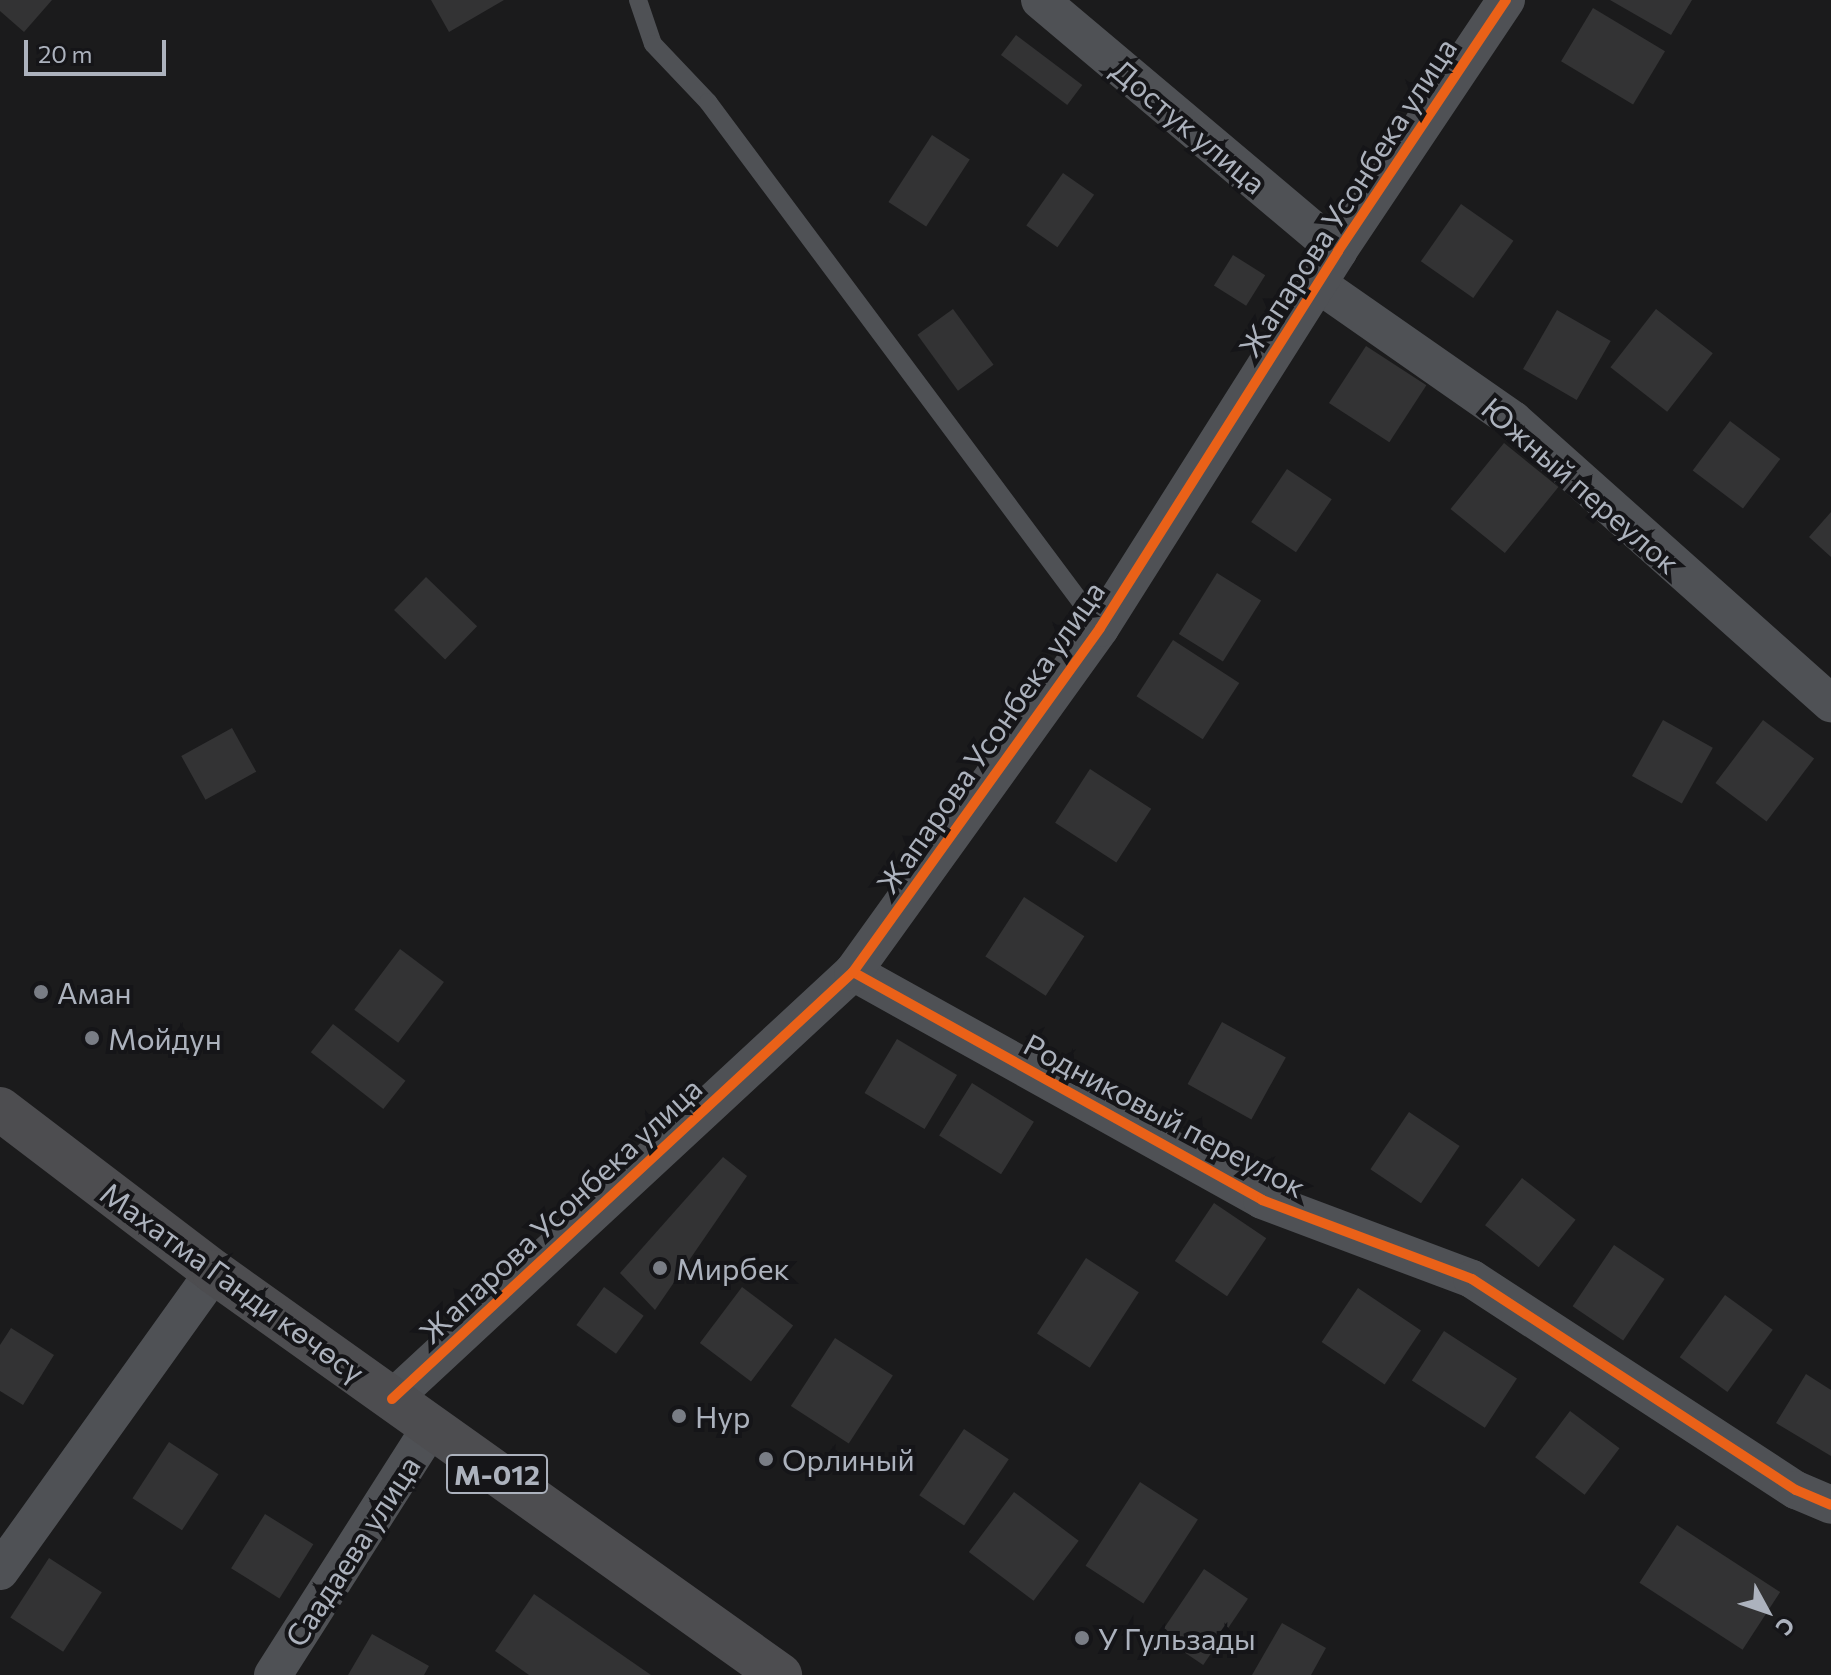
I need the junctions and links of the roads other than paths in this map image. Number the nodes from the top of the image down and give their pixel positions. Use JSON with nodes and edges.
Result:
{"nodes":[{"id":1,"x":638,"y":0,"type":"edge"},
{"id":2,"x":1040,"y":0,"type":"edge"},
{"id":3,"x":1506,"y":0,"type":"edge"},
{"id":4,"x":1338,"y":251,"type":"junction"},
{"id":5,"x":1318,"y":284,"type":"junction"},
{"id":6,"x":1100,"y":628,"type":"junction"},
{"id":7,"x":1831,"y":703,"type":"edge"},
{"id":8,"x":853,"y":972,"type":"junction"},
{"id":9,"x":4,"y":1120,"type":"edge"},
{"id":10,"x":214,"y":1272,"type":"junction"},
{"id":11,"x":392,"y":1399,"type":"junction"},
{"id":12,"x":431,"y":1427,"type":"junction"},
{"id":13,"x":1831,"y":1505,"type":"edge"},
{"id":14,"x":0,"y":1571,"type":"edge"},
{"id":15,"x":273,"y":1675,"type":"edge"},
{"id":16,"x":780,"y":1675,"type":"edge"}],
"edges":[{"from":1,"to":6,"type":"lane"},
{"from":2,"to":4,"type":"street","name":"Достук улица"},
{"from":3,"to":4,"type":"street","name":"Жапарова Усонбека улица"},
{"from":4,"to":5,"type":"street","name":"Жапарова Усонбека улица"},
{"from":5,"to":6,"type":"street","name":"Жапарова Усонбека улица"},
{"from":5,"to":7,"type":"street","name":"Южный переулок"},
{"from":6,"to":8,"type":"street","name":"Жапарова Усонбека улица"},
{"from":8,"to":11,"type":"street","name":"Жапарова Усонбека улица"},
{"from":8,"to":13,"type":"street","name":"Родниковый переулок"},
{"from":9,"to":10,"type":"main road","name":"Махатма Ганди көчөсү"},
{"from":10,"to":11,"type":"main road","name":"Махатма Ганди көчөсү","number":"М-012"},
{"from":10,"to":14,"type":"street"},
{"from":11,"to":12,"type":"main road","name":"Махатма Ганди көчөсү","number":"М-012"},
{"from":12,"to":15,"type":"street","name":"Саадаева улица"},
{"from":12,"to":16,"type":"main road","name":"Махатма Ганди көчөсү","number":"М-012"}]}
